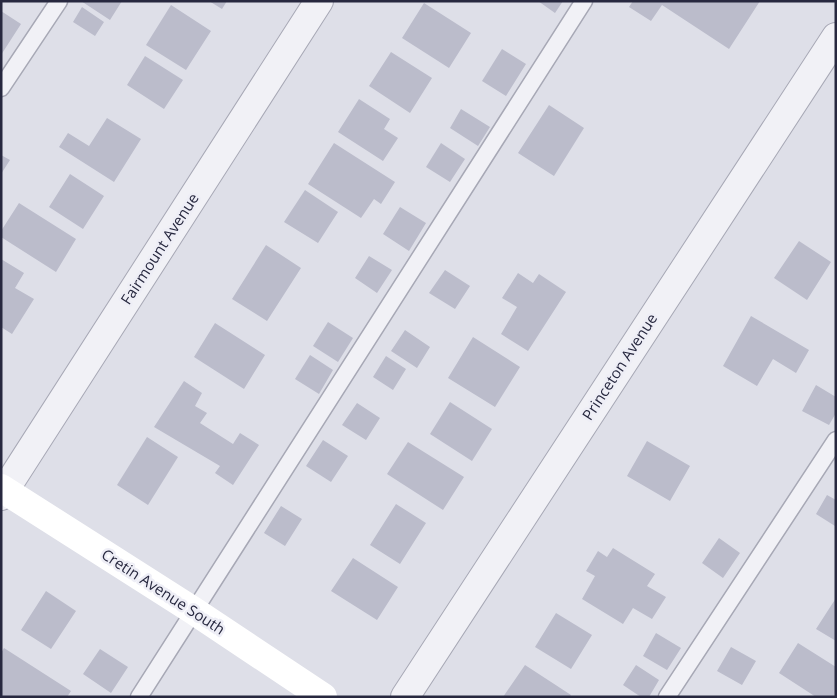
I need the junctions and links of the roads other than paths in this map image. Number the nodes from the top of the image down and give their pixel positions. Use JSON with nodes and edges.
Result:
{"nodes":[{"id":1,"x":59,"y":1,"type":"edge"},
{"id":2,"x":320,"y":1,"type":"edge"},
{"id":3,"x":584,"y":1,"type":"edge"},
{"id":4,"x":836,"y":37,"type":"edge"},
{"id":5,"x":1,"y":88,"type":"edge"},
{"id":6,"x":836,"y":440,"type":"edge"},
{"id":7,"x":3,"y":492,"type":"edge"},
{"id":8,"x":194,"y":611,"type":"junction"},
{"id":9,"x":139,"y":697,"type":"edge"},
{"id":10,"x":323,"y":697,"type":"edge"},
{"id":11,"x":405,"y":697,"type":"edge"},
{"id":12,"x":667,"y":697,"type":"edge"}],
"edges":[{"from":1,"to":5,"type":"lane"},
{"from":2,"to":7,"type":"street","name":"Fairmount Avenue"},
{"from":3,"to":8,"type":"lane"},
{"from":4,"to":11,"type":"street","name":"Princeton Avenue"},
{"from":6,"to":12,"type":"lane"},
{"from":7,"to":8,"type":"main road","name":"Cretin Avenue South"},
{"from":8,"to":9,"type":"lane"},
{"from":8,"to":10,"type":"main road","name":"Cretin Avenue South"}]}
